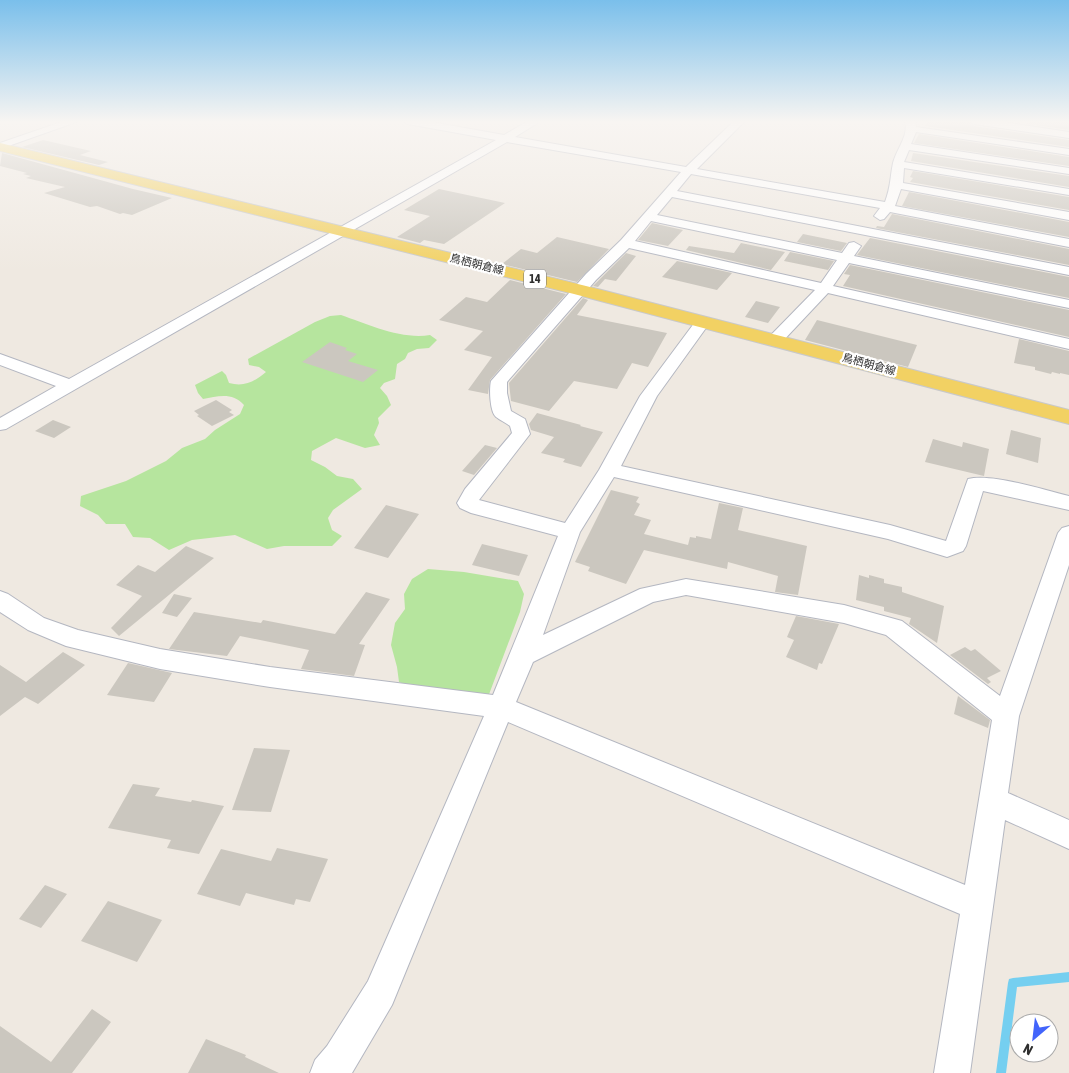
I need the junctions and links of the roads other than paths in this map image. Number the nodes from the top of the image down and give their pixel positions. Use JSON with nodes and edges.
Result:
{"nodes":[{"id":1,"x":98,"y":171,"type":"edge"},
{"id":2,"x":448,"y":171,"type":"edge"},
{"id":3,"x":687,"y":171,"type":"edge"},
{"id":4,"x":694,"y":171,"type":"edge"},
{"id":5,"x":898,"y":171,"type":"edge"},
{"id":6,"x":941,"y":171,"type":"edge"},
{"id":7,"x":897,"y":185,"type":"junction"},
{"id":8,"x":1069,"y":192,"type":"edge"},
{"id":9,"x":669,"y":193,"type":"junction"},
{"id":10,"x":888,"y":207,"type":"junction"},
{"id":11,"x":1069,"y":216,"type":"edge"},
{"id":12,"x":648,"y":217,"type":"junction"},
{"id":13,"x":343,"y":231,"type":"junction"},
{"id":14,"x":865,"y":231,"type":"junction"},
{"id":15,"x":626,"y":243,"type":"junction"},
{"id":16,"x":1069,"y":243,"type":"edge"},
{"id":17,"x":847,"y":257,"type":"junction"},
{"id":18,"x":1069,"y":272,"type":"edge"},
{"id":19,"x":824,"y":289,"type":"junction"},
{"id":20,"x":580,"y":290,"type":"junction"},
{"id":21,"x":1069,"y":304,"type":"edge"},
{"id":22,"x":702,"y":321,"type":"junction"},
{"id":23,"x":775,"y":340,"type":"junction"},
{"id":24,"x":1069,"y":344,"type":"edge"},
{"id":25,"x":0,"y":359,"type":"edge"},
{"id":26,"x":69,"y":385,"type":"junction"},
{"id":27,"x":1069,"y":417,"type":"edge"},
{"id":28,"x":0,"y":425,"type":"edge"},
{"id":29,"x":609,"y":470,"type":"junction"},
{"id":30,"x":1069,"y":503,"type":"edge"},
{"id":31,"x":570,"y":532,"type":"junction"},
{"id":32,"x":1069,"y":533,"type":"edge"},
{"id":33,"x":0,"y":600,"type":"edge"},
{"id":34,"x":523,"y":655,"type":"junction"},
{"id":35,"x":500,"y":707,"type":"junction"},
{"id":36,"x":1006,"y":716,"type":"junction"},
{"id":37,"x":994,"y":801,"type":"junction"},
{"id":38,"x":1069,"y":835,"type":"edge"},
{"id":39,"x":978,"y":906,"type":"junction"},
{"id":40,"x":328,"y":1073,"type":"edge"},
{"id":41,"x":952,"y":1073,"type":"edge"}],
"edges":[{"from":1,"to":13,"type":"main road","name":"鳥栖朝倉線","number":"14"},
{"from":2,"to":13,"type":"street"},
{"from":3,"to":9,"type":"street"},
{"from":4,"to":10,"type":"street"},
{"from":5,"to":7,"type":"street"},
{"from":6,"to":8,"type":"street"},
{"from":7,"to":10,"type":"street"},
{"from":7,"to":11,"type":"street"},
{"from":9,"to":12,"type":"street"},
{"from":9,"to":14,"type":"street"},
{"from":10,"to":14,"type":"street"},
{"from":10,"to":16,"type":"street"},
{"from":12,"to":15,"type":"street"},
{"from":12,"to":17,"type":"street"},
{"from":13,"to":20,"type":"main road","name":"鳥栖朝倉線","number":"14"},
{"from":13,"to":26,"type":"street"},
{"from":14,"to":17,"type":"street"},
{"from":14,"to":18,"type":"street"},
{"from":15,"to":19,"type":"street"},
{"from":15,"to":20,"type":"street"},
{"from":17,"to":19,"type":"street"},
{"from":17,"to":21,"type":"street"},
{"from":19,"to":23,"type":"street"},
{"from":19,"to":24,"type":"street"},
{"from":20,"to":22,"type":"main road","name":"鳥栖朝倉線","number":"14"},
{"from":20,"to":31,"type":"street"},
{"from":22,"to":23,"type":"main road","name":"鳥栖朝倉線","number":"14"},
{"from":22,"to":29,"type":"street"},
{"from":23,"to":27,"type":"main road","name":"鳥栖朝倉線","number":"14"},
{"from":25,"to":26,"type":"street"},
{"from":26,"to":28,"type":"street"},
{"from":29,"to":30,"type":"street"},
{"from":29,"to":31,"type":"street"},
{"from":31,"to":34,"type":"street"},
{"from":32,"to":36,"type":"street"},
{"from":33,"to":35,"type":"street"},
{"from":34,"to":35,"type":"street"},
{"from":34,"to":36,"type":"street"},
{"from":35,"to":39,"type":"street"},
{"from":35,"to":40,"type":"street"},
{"from":36,"to":37,"type":"street"},
{"from":37,"to":38,"type":"street"},
{"from":37,"to":39,"type":"street"},
{"from":39,"to":41,"type":"street"}]}
